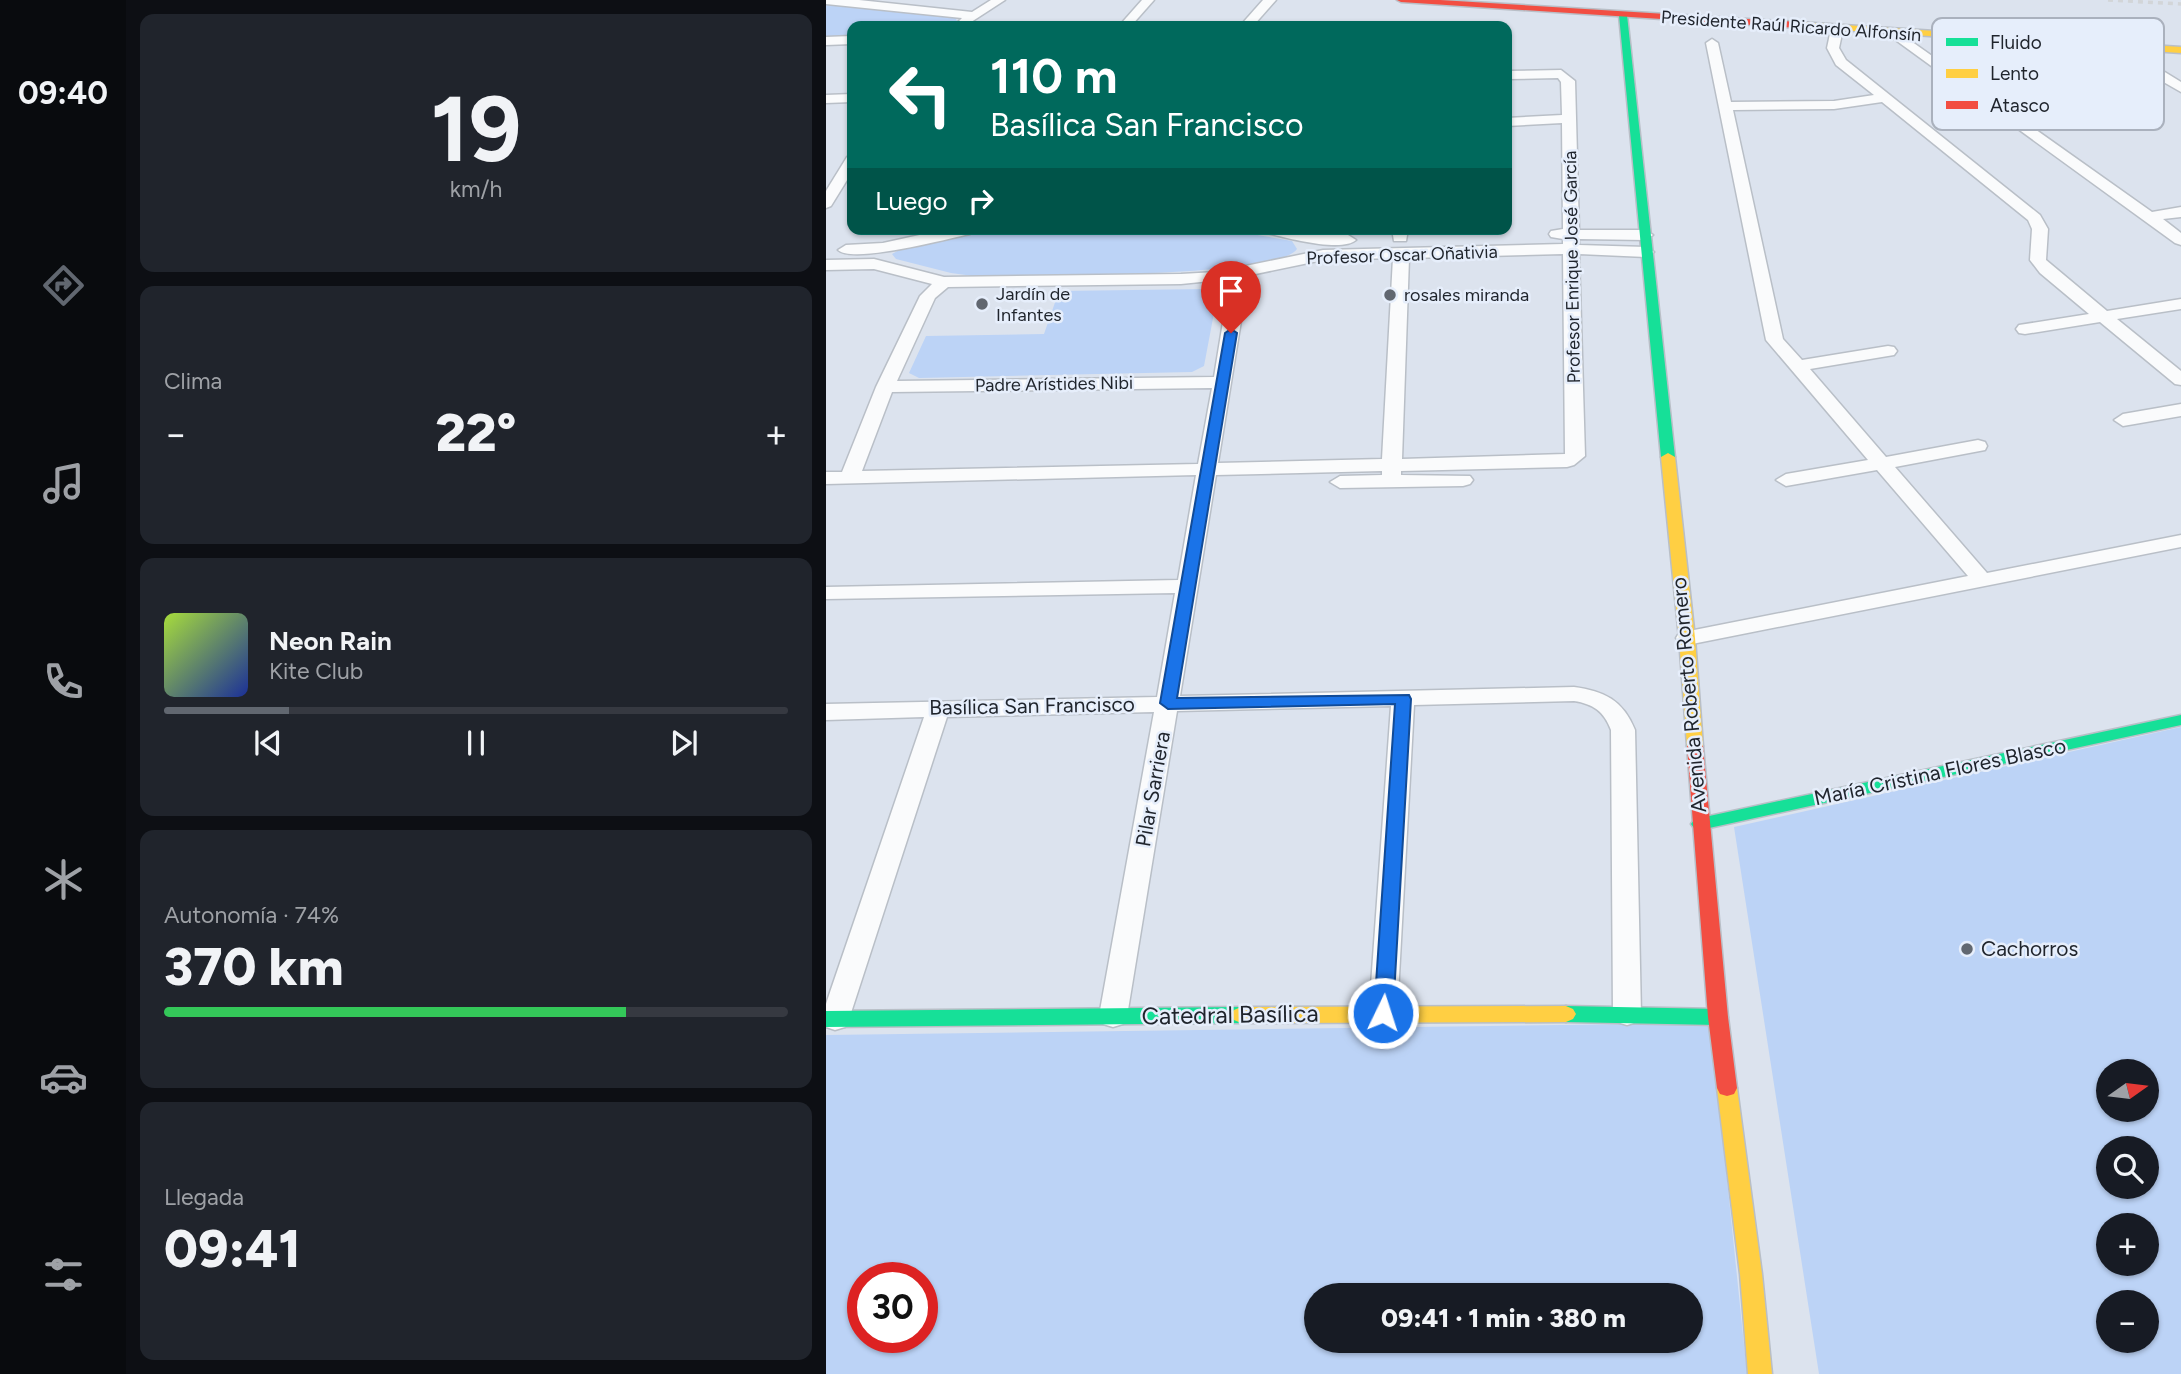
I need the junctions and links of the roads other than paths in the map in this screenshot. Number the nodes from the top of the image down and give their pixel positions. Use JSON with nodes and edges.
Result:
{"nodes":[{"id":1,"x":826,"y":0,"type":"edge"},
{"id":2,"x":999,"y":0,"type":"edge"},
{"id":3,"x":1149,"y":0,"type":"edge"},
{"id":4,"x":1270,"y":0,"type":"edge"},
{"id":5,"x":1401,"y":0,"type":"edge"},
{"id":6,"x":1623,"y":15,"type":"junction"},
{"id":7,"x":974,"y":16,"type":"junction"},
{"id":8,"x":966,"y":21,"type":"edge"},
{"id":9,"x":1130,"y":21,"type":"edge"},
{"id":10,"x":1251,"y":21,"type":"edge"},
{"id":11,"x":1838,"y":29,"type":"junction"},
{"id":12,"x":1894,"y":33,"type":"junction"},
{"id":13,"x":1932,"y":35,"type":"edge"},
{"id":14,"x":847,"y":40,"type":"edge"},
{"id":15,"x":826,"y":41,"type":"edge"},
{"id":16,"x":1712,"y":43,"type":"dead end"},
{"id":17,"x":1932,"y":60,"type":"edge"},
{"id":18,"x":1512,"y":75,"type":"edge"},
{"id":19,"x":2164,"y":78,"type":"edge"},
{"id":20,"x":2181,"y":89,"type":"edge"},
{"id":21,"x":1887,"y":97,"type":"junction"},
{"id":22,"x":847,"y":98,"type":"edge"},
{"id":23,"x":826,"y":99,"type":"edge"},
{"id":24,"x":1726,"y":106,"type":"junction"},
{"id":25,"x":1569,"y":120,"type":"junction"},
{"id":26,"x":1512,"y":122,"type":"edge"},
{"id":27,"x":2028,"y":130,"type":"edge"},
{"id":28,"x":847,"y":168,"type":"edge"},
{"id":29,"x":826,"y":203,"type":"edge"},
{"id":30,"x":2181,"y":212,"type":"edge"},
{"id":31,"x":2149,"y":217,"type":"junction"},
{"id":32,"x":942,"y":235,"type":"edge"},
{"id":33,"x":1287,"y":235,"type":"edge"},
{"id":34,"x":1400,"y":240,"type":"edge"},
{"id":35,"x":2181,"y":240,"type":"edge"},
{"id":36,"x":1571,"y":242,"type":"junction"},
{"id":37,"x":1646,"y":243,"type":"junction"},
{"id":38,"x":1322,"y":247,"type":"junction"},
{"id":39,"x":883,"y":248,"type":"junction"},
{"id":40,"x":826,"y":250,"type":"edge"},
{"id":41,"x":874,"y":264,"type":"junction"},
{"id":42,"x":826,"y":265,"type":"edge"},
{"id":43,"x":1237,"y":272,"type":"junction"},
{"id":44,"x":944,"y":282,"type":"junction"},
{"id":45,"x":2181,"y":304,"type":"edge"},
{"id":46,"x":2103,"y":316,"type":"junction"},
{"id":47,"x":2025,"y":329,"type":"dead end"},
{"id":48,"x":1888,"y":351,"type":"dead end"},
{"id":49,"x":1796,"y":366,"type":"junction"},
{"id":50,"x":2181,"y":380,"type":"edge"},
{"id":51,"x":1222,"y":382,"type":"junction"},
{"id":52,"x":885,"y":387,"type":"junction"},
{"id":53,"x":2181,"y":410,"type":"edge"},
{"id":54,"x":2123,"y":420,"type":"dead end"},
{"id":55,"x":1978,"y":446,"type":"dead end"},
{"id":56,"x":1881,"y":463,"type":"junction"},
{"id":57,"x":1391,"y":473,"type":"junction"},
{"id":58,"x":850,"y":477,"type":"junction"},
{"id":59,"x":826,"y":478,"type":"edge"},
{"id":60,"x":1207,"y":478,"type":"junction"},
{"id":61,"x":1786,"y":480,"type":"dead end"},
{"id":62,"x":826,"y":494,"type":"edge"},
{"id":63,"x":2181,"y":541,"type":"edge"},
{"id":64,"x":1983,"y":581,"type":"junction"},
{"id":65,"x":1189,"y":586,"type":"junction"},
{"id":66,"x":826,"y":593,"type":"edge"},
{"id":67,"x":1687,"y":638,"type":"junction"},
{"id":68,"x":1403,"y":699,"type":"junction"},
{"id":69,"x":1168,"y":703,"type":"junction"},
{"id":70,"x":938,"y":709,"type":"junction"},
{"id":71,"x":826,"y":712,"type":"edge"},
{"id":72,"x":2181,"y":720,"type":"edge"},
{"id":73,"x":1700,"y":824,"type":"junction"},
{"id":74,"x":1383,"y":1013,"type":"junction"},
{"id":75,"x":1627,"y":1014,"type":"junction"},
{"id":76,"x":1113,"y":1016,"type":"junction"},
{"id":77,"x":1718,"y":1017,"type":"junction"},
{"id":78,"x":830,"y":1019,"type":"edge"},
{"id":79,"x":1760,"y":1374,"type":"edge"}],
"edges":[{"from":1,"to":7,"type":"street"},
{"from":2,"to":7,"type":"street"},
{"from":3,"to":9,"type":"street"},
{"from":4,"to":10,"type":"street"},
{"from":5,"to":6,"type":"main road","name":"Presidente Raúl Ricardo Alfonsín"},
{"from":6,"to":11,"type":"main road","name":"Presidente Raúl Ricardo Alfonsín"},
{"from":6,"to":37,"type":"main road","name":"Avenida Roberto Romero"},
{"from":7,"to":8,"type":"street"},
{"from":11,"to":12,"type":"main road","name":"Presidente Raúl Ricardo Alfonsín"},
{"from":11,"to":21,"type":"street"},
{"from":12,"to":13,"type":"main road","name":"Presidente Raúl Ricardo Alfonsín"},
{"from":12,"to":17,"type":"street"},
{"from":14,"to":15,"type":"street"},
{"from":16,"to":24,"type":"street"},
{"from":18,"to":25,"type":"street","name":"Profesor Enrique José García"},
{"from":19,"to":20,"type":"street"},
{"from":21,"to":24,"type":"street"},
{"from":21,"to":46,"type":"street"},
{"from":22,"to":23,"type":"street"},
{"from":24,"to":49,"type":"street"},
{"from":25,"to":26,"type":"street"},
{"from":25,"to":36,"type":"street","name":"Profesor Enrique José García"},
{"from":27,"to":31,"type":"street"},
{"from":28,"to":29,"type":"street"},
{"from":30,"to":31,"type":"street"},
{"from":31,"to":35,"type":"street"},
{"from":32,"to":39,"type":"street"},
{"from":33,"to":38,"type":"street","name":"Profesor Oscar Oñativia"},
{"from":34,"to":36,"type":"street","name":"Profesor Oscar Oñativia"},
{"from":34,"to":38,"type":"street","name":"Profesor Oscar Oñativia"},
{"from":34,"to":57,"type":"street"},
{"from":36,"to":37,"type":"street","name":"Profesor Oscar Oñativia"},
{"from":36,"to":57,"type":"street","name":"Profesor Enrique José García"},
{"from":37,"to":67,"type":"main road","name":"Avenida Roberto Romero"},
{"from":38,"to":43,"type":"street","name":"Profesor Oscar Oñativia"},
{"from":39,"to":40,"type":"street"},
{"from":39,"to":41,"type":"street"},
{"from":41,"to":42,"type":"street","name":"Profesor Oscar Oñativia"},
{"from":41,"to":44,"type":"street","name":"Profesor Oscar Oñativia"},
{"from":43,"to":44,"type":"street","name":"Profesor Oscar Oñativia"},
{"from":43,"to":51,"type":"street","name":"Pilar Sarriera"},
{"from":44,"to":52,"type":"street"},
{"from":45,"to":46,"type":"street"},
{"from":46,"to":47,"type":"street"},
{"from":46,"to":50,"type":"street"},
{"from":48,"to":49,"type":"street"},
{"from":49,"to":56,"type":"street"},
{"from":51,"to":52,"type":"street","name":"Padre Arístides Nibi"},
{"from":51,"to":60,"type":"street","name":"Pilar Sarriera"},
{"from":52,"to":58,"type":"street"},
{"from":53,"to":54,"type":"street"},
{"from":55,"to":56,"type":"street"},
{"from":56,"to":61,"type":"street"},
{"from":56,"to":64,"type":"street"},
{"from":57,"to":60,"type":"street"},
{"from":58,"to":59,"type":"street"},
{"from":58,"to":60,"type":"street"},
{"from":60,"to":62,"type":"street"},
{"from":60,"to":65,"type":"street","name":"Pilar Sarriera"},
{"from":63,"to":64,"type":"street"},
{"from":64,"to":67,"type":"street"},
{"from":65,"to":66,"type":"street"},
{"from":65,"to":69,"type":"street","name":"Pilar Sarriera"},
{"from":67,"to":73,"type":"main road","name":"Avenida Roberto Romero"},
{"from":68,"to":69,"type":"street","name":"Basílica San Francisco"},
{"from":68,"to":74,"type":"street"},
{"from":68,"to":75,"type":"street","name":"Basílica San Francisco"},
{"from":69,"to":70,"type":"street","name":"Basílica San Francisco"},
{"from":69,"to":76,"type":"street","name":"Pilar Sarriera"},
{"from":70,"to":71,"type":"street","name":"Basílica San Francisco"},
{"from":70,"to":78,"type":"street"},
{"from":72,"to":73,"type":"main road","name":"María Cristina Flores Blasco"},
{"from":73,"to":77,"type":"main road","name":"Avenida Roberto Romero"},
{"from":74,"to":75,"type":"main road","name":"Catedral Basílica"},
{"from":74,"to":76,"type":"main road","name":"Catedral Basílica"},
{"from":75,"to":77,"type":"main road","name":"Catedral Basílica"},
{"from":76,"to":78,"type":"main road","name":"Catedral Basílica"},
{"from":77,"to":79,"type":"main road","name":"Avenida Roberto Romero"}]}
